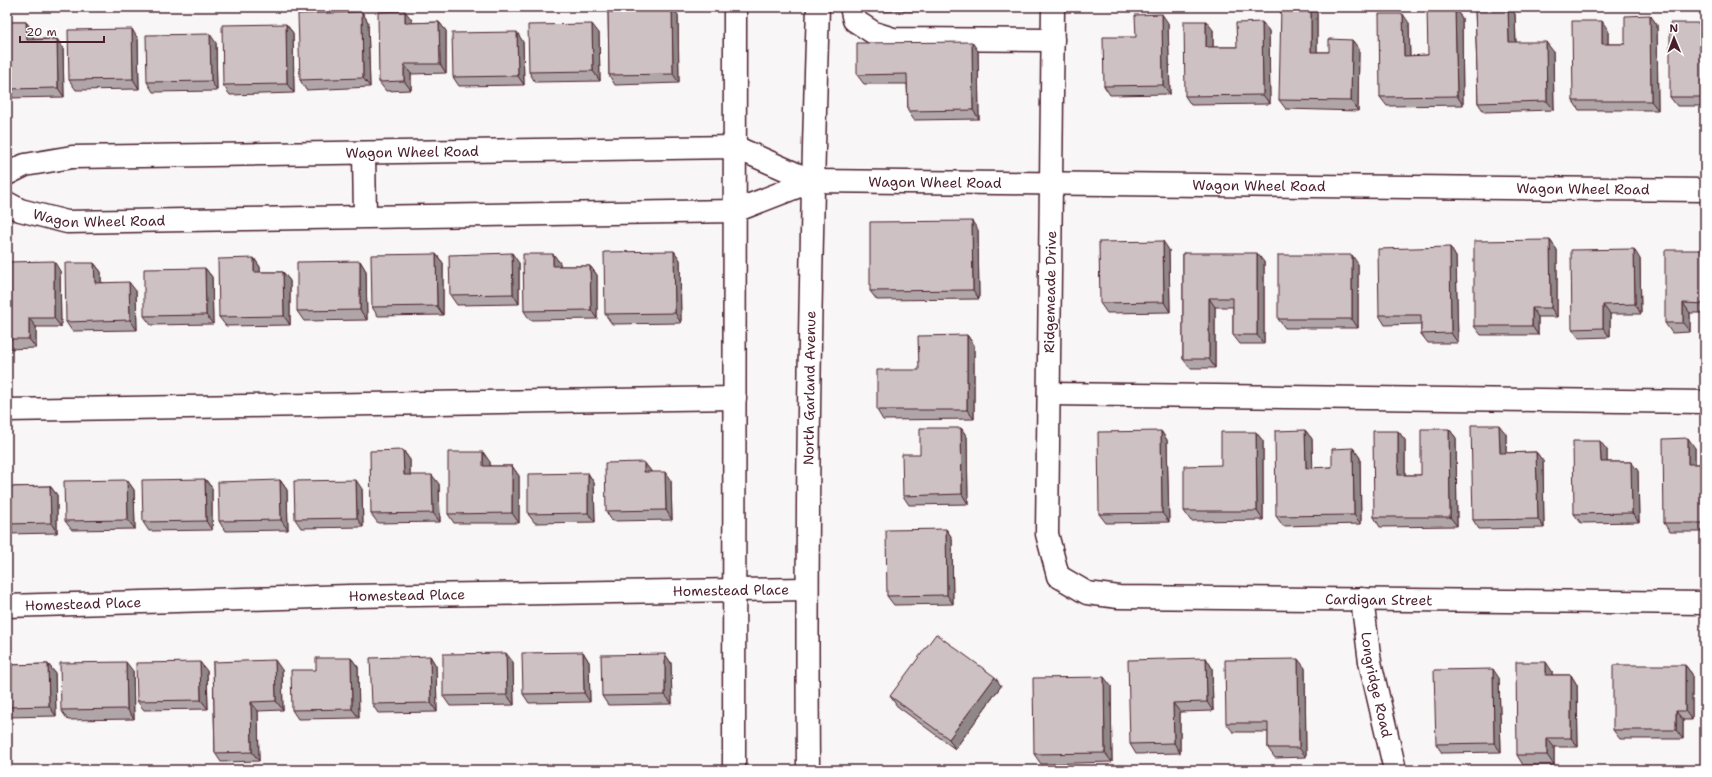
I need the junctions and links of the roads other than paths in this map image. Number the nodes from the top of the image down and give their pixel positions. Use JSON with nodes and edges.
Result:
{"nodes":[{"id":1,"x":735,"y":7,"type":"edge"},
{"id":2,"x":818,"y":7,"type":"edge"},
{"id":3,"x":851,"y":7,"type":"edge"},
{"id":4,"x":1053,"y":7,"type":"edge"},
{"id":5,"x":1053,"y":40,"type":"junction"},
{"id":6,"x":735,"y":147,"type":"junction"},
{"id":7,"x":364,"y":153,"type":"junction"},
{"id":8,"x":7,"y":174,"type":"edge"},
{"id":9,"x":812,"y":181,"type":"junction"},
{"id":10,"x":1052,"y":183,"type":"junction"},
{"id":11,"x":1705,"y":190,"type":"edge"},
{"id":12,"x":7,"y":203,"type":"edge"},
{"id":13,"x":735,"y":211,"type":"junction"},
{"id":14,"x":365,"y":216,"type":"junction"},
{"id":15,"x":1049,"y":394,"type":"junction"},
{"id":16,"x":735,"y":398,"type":"junction"},
{"id":17,"x":1705,"y":402,"type":"edge"},
{"id":18,"x":7,"y":410,"type":"edge"},
{"id":19,"x":1058,"y":576,"type":"joint"},
{"id":20,"x":806,"y":589,"type":"junction"},
{"id":21,"x":734,"y":590,"type":"junction"},
{"id":22,"x":1362,"y":599,"type":"junction"},
{"id":23,"x":1705,"y":603,"type":"edge"},
{"id":24,"x":7,"y":606,"type":"edge"},
{"id":25,"x":734,"y":770,"type":"edge"},
{"id":26,"x":808,"y":770,"type":"edge"},
{"id":27,"x":1395,"y":770,"type":"edge"}],
"edges":[{"from":1,"to":6,"type":"street"},
{"from":2,"to":9,"type":"street","name":"North Garland Avenue"},
{"from":3,"to":5,"type":"street"},
{"from":4,"to":5,"type":"street","name":"Ridgemeade Drive"},
{"from":5,"to":10,"type":"street","name":"Ridgemeade Drive"},
{"from":6,"to":7,"type":"street","name":"Wagon Wheel Road"},
{"from":6,"to":9,"type":"street","name":"Wagon Wheel Road"},
{"from":6,"to":13,"type":"street"},
{"from":7,"to":8,"type":"street","name":"Wagon Wheel Road"},
{"from":7,"to":14,"type":"street"},
{"from":9,"to":10,"type":"street","name":"Wagon Wheel Road"},
{"from":9,"to":13,"type":"street","name":"Wagon Wheel Road"},
{"from":9,"to":20,"type":"street","name":"North Garland Avenue"},
{"from":10,"to":11,"type":"street","name":"Wagon Wheel Road"},
{"from":10,"to":15,"type":"street","name":"Ridgemeade Drive"},
{"from":12,"to":14,"type":"street","name":"Wagon Wheel Road"},
{"from":13,"to":14,"type":"street","name":"Wagon Wheel Road"},
{"from":13,"to":16,"type":"street"},
{"from":15,"to":17,"type":"street"},
{"from":15,"to":19,"type":"street","name":"Ridgemeade Drive"},
{"from":16,"to":18,"type":"street"},
{"from":16,"to":21,"type":"street"},
{"from":19,"to":22,"type":"street","name":"Cardigan Street"},
{"from":20,"to":21,"type":"street","name":"Homestead Place"},
{"from":20,"to":26,"type":"street","name":"North Garland Avenue"},
{"from":21,"to":24,"type":"street","name":"Homestead Place"},
{"from":21,"to":25,"type":"street"},
{"from":22,"to":23,"type":"street","name":"Cardigan Street"},
{"from":22,"to":27,"type":"street","name":"Longridge Road"}]}
